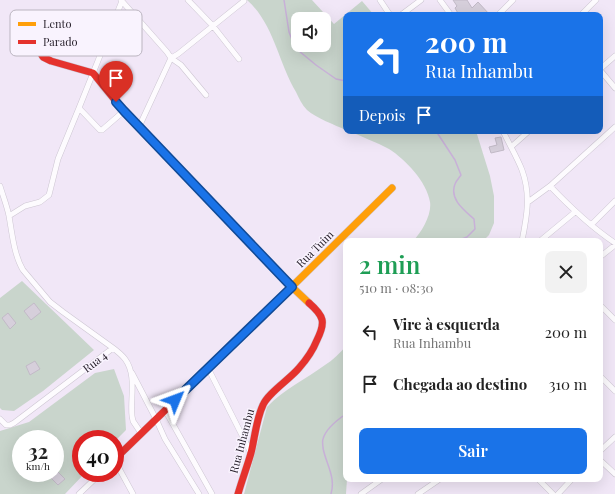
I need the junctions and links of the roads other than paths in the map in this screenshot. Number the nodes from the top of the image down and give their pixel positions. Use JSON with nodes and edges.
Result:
{"nodes":[{"id":1,"x":122,"y":0,"type":"edge"},
{"id":2,"x":188,"y":0,"type":"edge"},
{"id":3,"x":380,"y":0,"type":"edge"},
{"id":4,"x":421,"y":0,"type":"edge"},
{"id":5,"x":440,"y":0,"type":"edge"},
{"id":6,"x":513,"y":0,"type":"edge"},
{"id":7,"x":596,"y":0,"type":"edge"},
{"id":8,"x":244,"y":1,"type":"edge"},
{"id":9,"x":118,"y":10,"type":"edge"},
{"id":10,"x":131,"y":10,"type":"edge"},
{"id":11,"x":388,"y":12,"type":"edge"},
{"id":12,"x":405,"y":12,"type":"edge"},
{"id":13,"x":449,"y":12,"type":"edge"},
{"id":14,"x":501,"y":12,"type":"edge"},
{"id":15,"x":584,"y":12,"type":"edge"},
{"id":16,"x":142,"y":23,"type":"edge"},
{"id":17,"x":212,"y":26,"type":"junction"},
{"id":18,"x":42,"y":56,"type":"edge"},
{"id":19,"x":100,"y":56,"type":"edge"},
{"id":20,"x":170,"y":56,"type":"junction"},
{"id":21,"x":615,"y":56,"type":"edge"},
{"id":22,"x":239,"y":58,"type":"dead end"},
{"id":23,"x":603,"y":67,"type":"edge"},
{"id":24,"x":93,"y":73,"type":"junction"},
{"id":25,"x":603,"y":74,"type":"edge"},
{"id":26,"x":615,"y":88,"type":"edge"},
{"id":27,"x":206,"y":95,"type":"dead end"},
{"id":28,"x":79,"y":108,"type":"junction"},
{"id":29,"x":124,"y":111,"type":"junction"},
{"id":30,"x":139,"y":127,"type":"junction"},
{"id":31,"x":615,"y":127,"type":"edge"},
{"id":32,"x":504,"y":134,"type":"edge"},
{"id":33,"x":526,"y":134,"type":"edge"},
{"id":34,"x":511,"y":147,"type":"junction"},
{"id":35,"x":0,"y":186,"type":"edge"},
{"id":36,"x":550,"y":186,"type":"junction"},
{"id":37,"x":392,"y":188,"type":"dead end"},
{"id":38,"x":615,"y":201,"type":"edge"},
{"id":39,"x":528,"y":202,"type":"junction"},
{"id":40,"x":576,"y":212,"type":"junction"},
{"id":41,"x":9,"y":216,"type":"junction"},
{"id":42,"x":591,"y":224,"type":"junction"},
{"id":43,"x":523,"y":238,"type":"edge"},
{"id":44,"x":544,"y":238,"type":"edge"},
{"id":45,"x":615,"y":244,"type":"edge"},
{"id":46,"x":603,"y":254,"type":"edge"},
{"id":47,"x":292,"y":287,"type":"junction"},
{"id":48,"x":603,"y":309,"type":"edge"},
{"id":49,"x":615,"y":320,"type":"edge"},
{"id":50,"x":113,"y":348,"type":"junction"},
{"id":51,"x":208,"y":368,"type":"junction"},
{"id":52,"x":131,"y":371,"type":"junction"},
{"id":53,"x":603,"y":379,"type":"edge"},
{"id":54,"x":615,"y":391,"type":"edge"},
{"id":55,"x":165,"y":410,"type":"junction"},
{"id":56,"x":0,"y":419,"type":"edge"},
{"id":57,"x":156,"y":419,"type":"junction"},
{"id":58,"x":141,"y":433,"type":"junction"},
{"id":59,"x":615,"y":437,"type":"edge"},
{"id":60,"x":603,"y":448,"type":"edge"},
{"id":61,"x":124,"y":451,"type":"edge"},
{"id":62,"x":251,"y":453,"type":"junction"},
{"id":63,"x":603,"y":463,"type":"edge"},
{"id":64,"x":615,"y":474,"type":"edge"},
{"id":65,"x":124,"y":477,"type":"edge"},
{"id":66,"x":92,"y":482,"type":"edge"},
{"id":67,"x":378,"y":482,"type":"edge"},
{"id":68,"x":436,"y":482,"type":"edge"},
{"id":69,"x":541,"y":482,"type":"edge"},
{"id":70,"x":569,"y":482,"type":"edge"},
{"id":71,"x":79,"y":494,"type":"edge"},
{"id":72,"x":133,"y":494,"type":"edge"},
{"id":73,"x":199,"y":494,"type":"edge"},
{"id":74,"x":212,"y":494,"type":"edge"},
{"id":75,"x":238,"y":494,"type":"edge"},
{"id":76,"x":361,"y":494,"type":"edge"},
{"id":77,"x":418,"y":494,"type":"edge"},
{"id":78,"x":553,"y":494,"type":"edge"},
{"id":79,"x":558,"y":494,"type":"edge"}],
"edges":[{"from":1,"to":9,"type":"street"},
{"from":1,"to":10,"type":"street"},
{"from":2,"to":17,"type":"street"},
{"from":3,"to":11,"type":"street"},
{"from":4,"to":12,"type":"street"},
{"from":5,"to":13,"type":"street"},
{"from":6,"to":14,"type":"street"},
{"from":7,"to":15,"type":"street"},
{"from":8,"to":17,"type":"street"},
{"from":16,"to":20,"type":"street"},
{"from":17,"to":20,"type":"street"},
{"from":17,"to":22,"type":"street"},
{"from":18,"to":24,"type":"street"},
{"from":19,"to":24,"type":"street"},
{"from":20,"to":27,"type":"street"},
{"from":20,"to":30,"type":"street"},
{"from":21,"to":23,"type":"street"},
{"from":24,"to":28,"type":"street"},
{"from":24,"to":29,"type":"street","name":"Rua Inhambu"},
{"from":25,"to":26,"type":"street"},
{"from":28,"to":29,"type":"street"},
{"from":28,"to":41,"type":"street"},
{"from":29,"to":30,"type":"street","name":"Rua Inhambu"},
{"from":30,"to":47,"type":"street","name":"Rua Inhambu"},
{"from":31,"to":36,"type":"street"},
{"from":32,"to":34,"type":"street"},
{"from":33,"to":34,"type":"street"},
{"from":34,"to":39,"type":"street"},
{"from":35,"to":41,"type":"street"},
{"from":36,"to":39,"type":"street"},
{"from":36,"to":40,"type":"street"},
{"from":37,"to":47,"type":"street","name":"Rua Tuim"},
{"from":38,"to":42,"type":"street"},
{"from":39,"to":43,"type":"street"},
{"from":40,"to":42,"type":"street"},
{"from":40,"to":44,"type":"street"},
{"from":41,"to":50,"type":"street"},
{"from":42,"to":45,"type":"street"},
{"from":45,"to":46,"type":"street"},
{"from":47,"to":51,"type":"street","name":"Rua Tuim"},
{"from":47,"to":62,"type":"street","name":"Rua Inhambu"},
{"from":48,"to":49,"type":"street"},
{"from":50,"to":52,"type":"street","name":"Rua 4"},
{"from":50,"to":56,"type":"street","name":"Rua 4"},
{"from":51,"to":55,"type":"street","name":"Rua Tuim"},
{"from":51,"to":62,"type":"street"},
{"from":52,"to":57,"type":"street","name":"Rua 4"},
{"from":52,"to":58,"type":"street"},
{"from":53,"to":54,"type":"street"},
{"from":55,"to":57,"type":"street","name":"Rua Tuim"},
{"from":55,"to":74,"type":"street"},
{"from":57,"to":58,"type":"street","name":"Rua Tuim"},
{"from":57,"to":73,"type":"street","name":"Rua 4"},
{"from":58,"to":61,"type":"street","name":"Rua Tuim"},
{"from":59,"to":60,"type":"street"},
{"from":62,"to":75,"type":"street","name":"Rua Inhambu"},
{"from":63,"to":64,"type":"street"},
{"from":65,"to":72,"type":"street"},
{"from":66,"to":71,"type":"street"},
{"from":67,"to":76,"type":"street"},
{"from":68,"to":77,"type":"street"},
{"from":69,"to":78,"type":"street"},
{"from":70,"to":79,"type":"street"}]}
